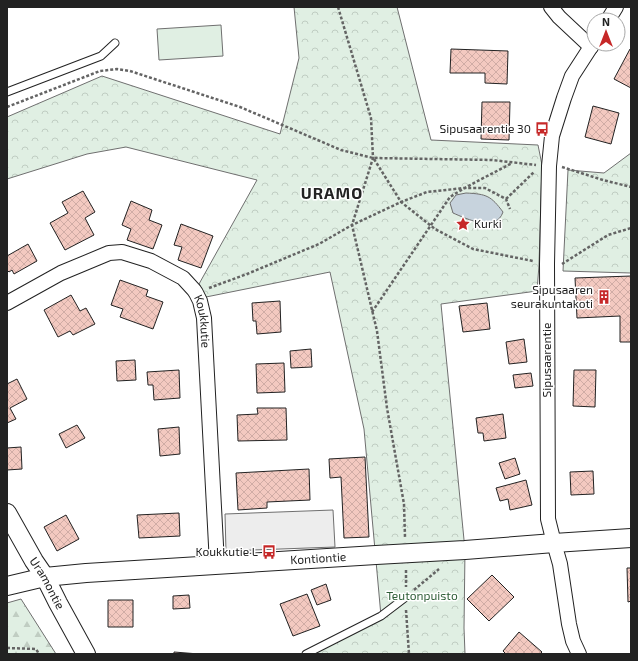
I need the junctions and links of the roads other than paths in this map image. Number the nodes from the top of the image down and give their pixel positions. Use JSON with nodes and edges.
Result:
{"nodes":[{"id":1,"x":551,"y":7,"type":"edge"},
{"id":2,"x":586,"y":39,"type":"edge"},
{"id":3,"x":115,"y":42,"type":"dead end"},
{"id":4,"x":587,"y":52,"type":"edge"},
{"id":5,"x":7,"y":92,"type":"edge"},
{"id":6,"x":7,"y":303,"type":"edge"},
{"id":7,"x":7,"y":513,"type":"edge"},
{"id":8,"x":631,"y":538,"type":"edge"},
{"id":9,"x":554,"y":543,"type":"junction"},
{"id":10,"x":217,"y":564,"type":"junction"},
{"id":11,"x":45,"y":577,"type":"junction"},
{"id":12,"x":7,"y":586,"type":"edge"},
{"id":13,"x":406,"y":597,"type":"road end"},
{"id":14,"x":86,"y":654,"type":"edge"},
{"id":15,"x":306,"y":654,"type":"edge"},
{"id":16,"x":579,"y":654,"type":"edge"}],
"edges":[{"from":1,"to":2,"type":"street","name":"Sipusaarentie"},
{"from":3,"to":5,"type":"lane"},
{"from":4,"to":9,"type":"street","name":"Sipusaarentie"},
{"from":6,"to":10,"type":"street","name":"Koukkutie"},
{"from":7,"to":11,"type":"street","name":"Uramontie"},
{"from":8,"to":9,"type":"street","name":"Kontiontie"},
{"from":9,"to":10,"type":"street","name":"Kontiontie"},
{"from":9,"to":16,"type":"street","name":"Sipusaarentie"},
{"from":10,"to":11,"type":"street","name":"Kontiontie"},
{"from":11,"to":12,"type":"street","name":"Kontiontie"},
{"from":11,"to":14,"type":"street","name":"Uramontie"},
{"from":13,"to":15,"type":"lane"}]}
